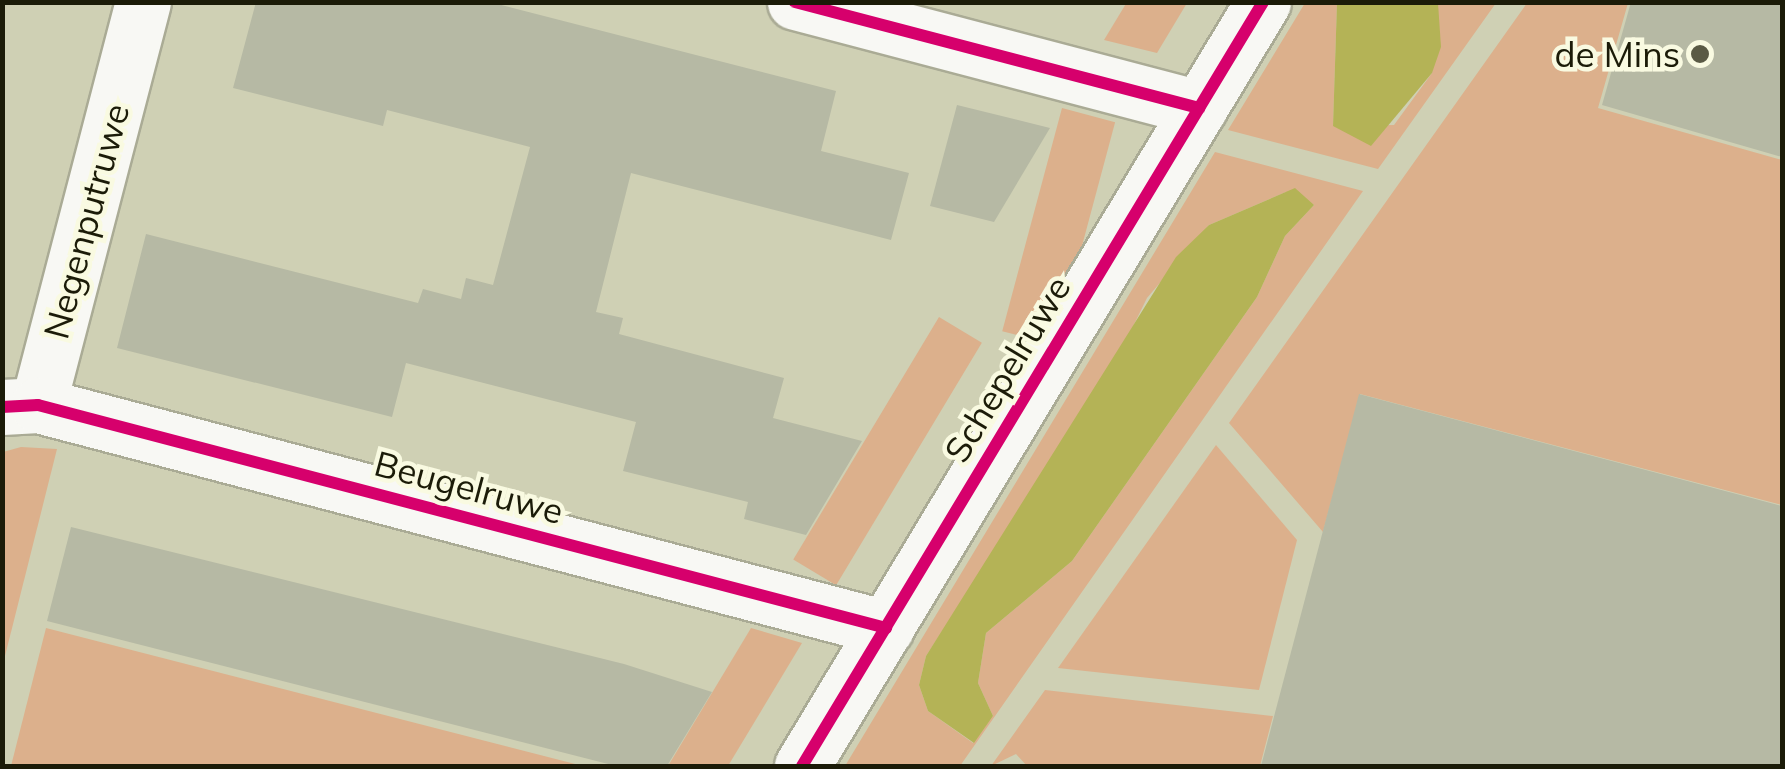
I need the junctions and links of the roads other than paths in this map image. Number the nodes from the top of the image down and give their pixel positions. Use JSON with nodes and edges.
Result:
{"nodes":[{"id":1,"x":142,"y":2,"type":"edge"},
{"id":2,"x":794,"y":2,"type":"edge"},
{"id":3,"x":1263,"y":2,"type":"edge"},
{"id":4,"x":1199,"y":108,"type":"junction"},
{"id":5,"x":20,"y":406,"type":"edge"},
{"id":6,"x":886,"y":628,"type":"junction"},
{"id":7,"x":802,"y":766,"type":"edge"}],
"edges":[{"from":1,"to":5,"type":"street","name":"Negenputruwe"},
{"from":2,"to":4,"type":"street"},
{"from":3,"to":4,"type":"street","name":"Schepelruwe"},
{"from":4,"to":6,"type":"street","name":"Schepelruwe"},
{"from":5,"to":6,"type":"street","name":"Beugelruwe"},
{"from":6,"to":7,"type":"street","name":"Schepelruwe"}]}
